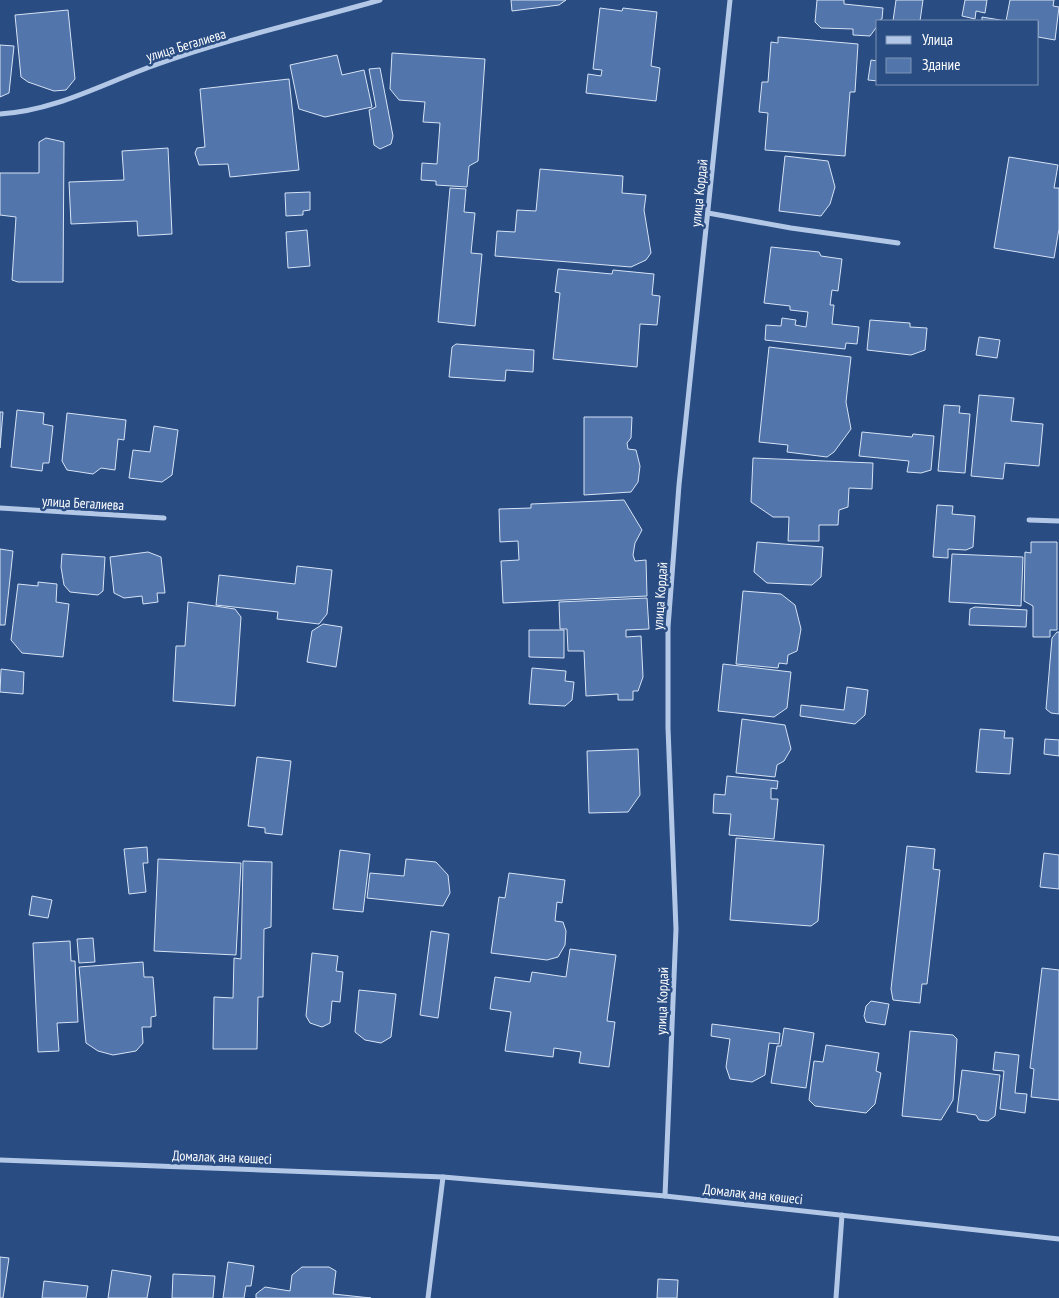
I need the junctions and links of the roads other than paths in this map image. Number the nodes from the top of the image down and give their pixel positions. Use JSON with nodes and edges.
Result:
{"nodes":[{"id":1,"x":380,"y":0,"type":"edge"},
{"id":2,"x":730,"y":0,"type":"edge"},
{"id":3,"x":0,"y":114,"type":"edge"},
{"id":4,"x":708,"y":213,"type":"junction"},
{"id":5,"x":898,"y":243,"type":"dead end"},
{"id":6,"x":0,"y":508,"type":"edge"},
{"id":7,"x":164,"y":518,"type":"dead end"},
{"id":8,"x":1029,"y":520,"type":"dead end"},
{"id":9,"x":1059,"y":521,"type":"edge"},
{"id":10,"x":0,"y":1160,"type":"edge"},
{"id":11,"x":443,"y":1177,"type":"junction"},
{"id":12,"x":665,"y":1196,"type":"junction"},
{"id":13,"x":842,"y":1215,"type":"junction"},
{"id":14,"x":1059,"y":1239,"type":"edge"},
{"id":15,"x":428,"y":1298,"type":"edge"},
{"id":16,"x":836,"y":1298,"type":"edge"}],
"edges":[{"from":1,"to":3,"type":"street","name":"улица Бегалиева"},
{"from":2,"to":4,"type":"street","name":"улица Кордай"},
{"from":4,"to":5,"type":"street"},
{"from":4,"to":12,"type":"street","name":"улица Кордай"},
{"from":6,"to":7,"type":"street","name":"улица Бегалиева"},
{"from":8,"to":9,"type":"street"},
{"from":10,"to":11,"type":"street","name":"Домалақ ана көшесі"},
{"from":11,"to":12,"type":"street","name":"Домалақ ана көшесі"},
{"from":11,"to":15,"type":"street"},
{"from":12,"to":13,"type":"street","name":"Домалақ ана көшесі"},
{"from":13,"to":14,"type":"street","name":"Домалақ ана көшесі"},
{"from":13,"to":16,"type":"street"}]}
